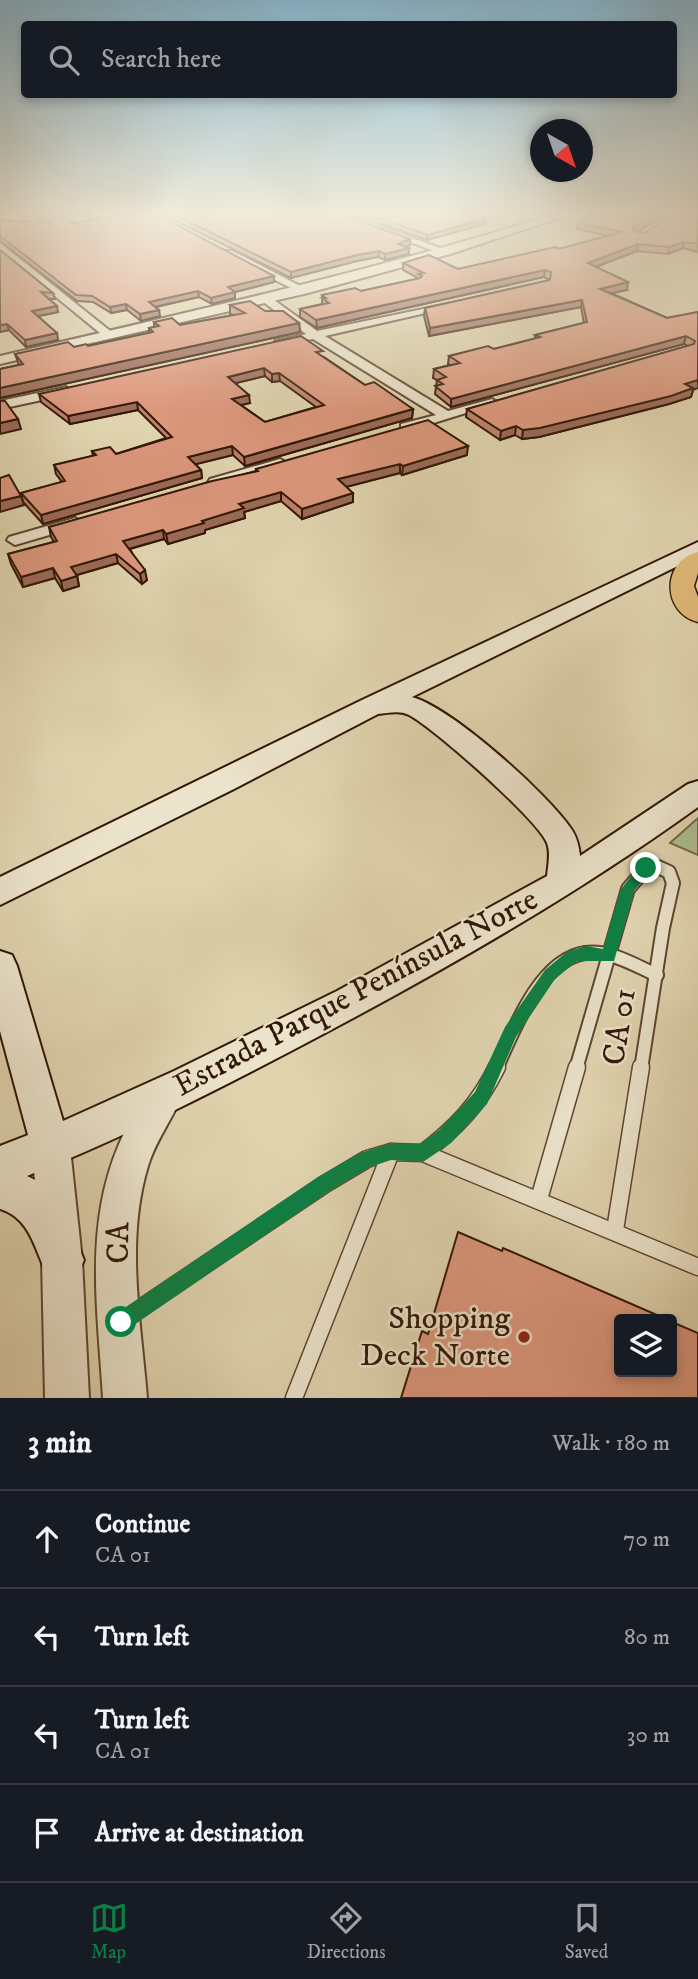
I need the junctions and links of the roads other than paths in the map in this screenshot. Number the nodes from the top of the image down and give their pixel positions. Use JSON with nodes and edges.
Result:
{"nodes":[{"id":1,"x":42,"y":280,"type":"edge"},
{"id":2,"x":283,"y":280,"type":"edge"},
{"id":3,"x":340,"y":280,"type":"edge"},
{"id":4,"x":303,"y":290,"type":"junction"},
{"id":5,"x":267,"y":299,"type":"junction"},
{"id":6,"x":464,"y":302,"type":"edge"},
{"id":7,"x":315,"y":335,"type":"junction"},
{"id":8,"x":110,"y":336,"type":"junction"},
{"id":9,"x":263,"y":347,"type":"edge"},
{"id":10,"x":0,"y":360,"type":"edge"},
{"id":11,"x":79,"y":388,"type":"edge"},
{"id":12,"x":498,"y":401,"type":"edge"},
{"id":13,"x":0,"y":405,"type":"edge"},
{"id":14,"x":445,"y":415,"type":"junction"},
{"id":15,"x":391,"y":431,"type":"edge"},
{"id":16,"x":298,"y":458,"type":"edge"},
{"id":17,"x":203,"y":486,"type":"edge"},
{"id":18,"x":96,"y":517,"type":"edge"},
{"id":19,"x":15,"y":540,"type":"dead end"},
{"id":20,"x":698,"y":548,"type":"edge"},
{"id":21,"x":698,"y":559,"type":"edge"},
{"id":22,"x":698,"y":614,"type":"edge"},
{"id":23,"x":371,"y":706,"type":"junction"},
{"id":24,"x":698,"y":792,"type":"edge"},
{"id":25,"x":562,"y":881,"type":"junction"},
{"id":26,"x":3,"y":896,"type":"edge"},
{"id":27,"x":609,"y":956,"type":"junction"},
{"id":28,"x":0,"y":967,"type":"edge"},
{"id":29,"x":657,"y":975,"type":"junction"},
{"id":30,"x":163,"y":1098,"type":"junction"},
{"id":31,"x":51,"y":1148,"type":"junction"},
{"id":32,"x":391,"y":1152,"type":"junction"},
{"id":33,"x":423,"y":1153,"type":"junction"},
{"id":34,"x":0,"y":1166,"type":"edge"},
{"id":35,"x":0,"y":1188,"type":"edge"},
{"id":36,"x":539,"y":1199,"type":"junction"},
{"id":37,"x":615,"y":1230,"type":"junction"},
{"id":38,"x":62,"y":1260,"type":"junction"},
{"id":39,"x":698,"y":1267,"type":"edge"},
{"id":40,"x":121,"y":1322,"type":"junction"},
{"id":41,"x":68,"y":1398,"type":"edge"},
{"id":42,"x":125,"y":1398,"type":"edge"},
{"id":43,"x":295,"y":1398,"type":"edge"}],
"edges":[{"from":1,"to":8,"type":"street"},
{"from":2,"to":4,"type":"street"},
{"from":3,"to":4,"type":"street"},
{"from":4,"to":5,"type":"street"},
{"from":5,"to":7,"type":"street"},
{"from":5,"to":8,"type":"street"},
{"from":6,"to":7,"type":"street"},
{"from":7,"to":9,"type":"street"},
{"from":7,"to":14,"type":"street"},
{"from":8,"to":10,"type":"street"},
{"from":11,"to":13,"type":"street"},
{"from":12,"to":14,"type":"street"},
{"from":14,"to":15,"type":"street"},
{"from":16,"to":17,"type":"street"},
{"from":18,"to":19,"type":"street"},
{"from":20,"to":23,"type":"main road"},
{"from":21,"to":22,"type":"main road"},
{"from":23,"to":25,"type":"main road"},
{"from":23,"to":26,"type":"main road"},
{"from":24,"to":25,"type":"main road","name":"Estrada Parque Península Norte"},
{"from":25,"to":30,"type":"main road","name":"Estrada Parque Península Norte"},
{"from":27,"to":29,"type":"lane"},
{"from":27,"to":29,"type":"lane","name":"CA 01"},
{"from":27,"to":33,"type":"lane"},
{"from":27,"to":36,"type":"lane","name":"CA 01"},
{"from":28,"to":31,"type":"main road"},
{"from":29,"to":37,"type":"lane","name":"CA 01"},
{"from":30,"to":31,"type":"main road","name":"Estrada Parque Península Norte"},
{"from":30,"to":40,"type":"street","name":"CA"},
{"from":31,"to":34,"type":"main road","name":"Estrada Parque Península Norte"},
{"from":31,"to":38,"type":"street","name":"CA"},
{"from":32,"to":33,"type":"lane"},
{"from":32,"to":40,"type":"lane"},
{"from":32,"to":43,"type":"lane"},
{"from":33,"to":36,"type":"lane"},
{"from":35,"to":38,"type":"main road"},
{"from":36,"to":37,"type":"lane"},
{"from":37,"to":39,"type":"lane"},
{"from":38,"to":41,"type":"street","name":"CA"},
{"from":40,"to":42,"type":"street","name":"CA"}]}
